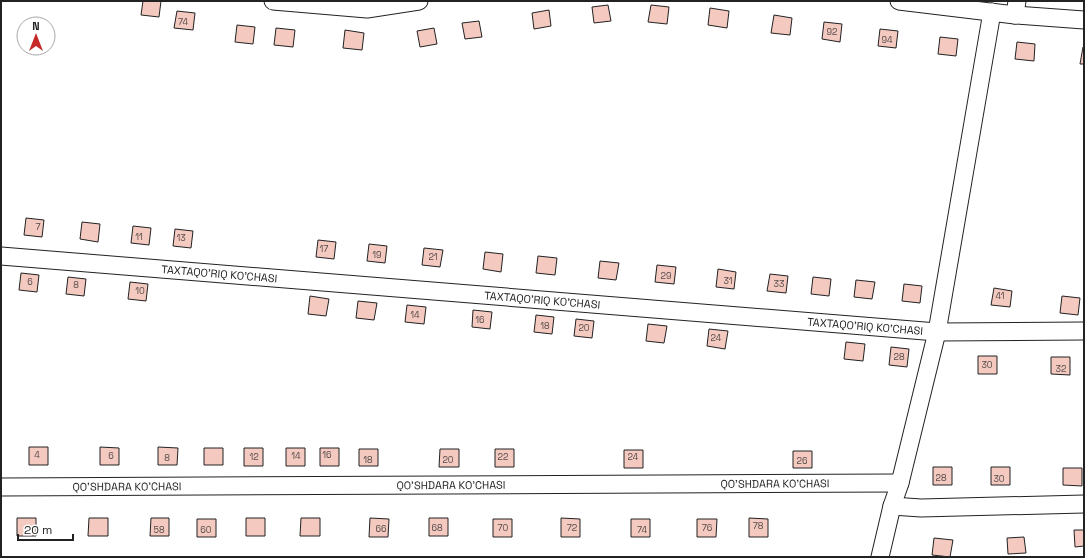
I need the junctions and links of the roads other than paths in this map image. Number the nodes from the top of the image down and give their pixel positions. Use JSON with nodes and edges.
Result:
{"nodes":[{"id":1,"x":273,"y":1,"type":"edge"},
{"id":2,"x":419,"y":1,"type":"edge"},
{"id":3,"x":899,"y":1,"type":"edge"},
{"id":4,"x":367,"y":5,"type":"edge"},
{"id":5,"x":1016,"y":8,"type":"edge"},
{"id":6,"x":992,"y":12,"type":"junction"},
{"id":7,"x":1084,"y":20,"type":"edge"},
{"id":8,"x":1,"y":256,"type":"edge"},
{"id":9,"x":1084,"y":331,"type":"edge"},
{"id":10,"x":937,"y":332,"type":"junction"},
{"id":11,"x":900,"y":483,"type":"junction"},
{"id":12,"x":1,"y":487,"type":"edge"},
{"id":13,"x":1084,"y":504,"type":"edge"},
{"id":14,"x":892,"y":506,"type":"junction"},
{"id":15,"x":880,"y":557,"type":"edge"}],
"edges":[{"from":1,"to":4,"type":"street"},
{"from":2,"to":4,"type":"street"},
{"from":3,"to":6,"type":"street"},
{"from":5,"to":6,"type":"street"},
{"from":5,"to":7,"type":"street"},
{"from":6,"to":10,"type":"street"},
{"from":8,"to":10,"type":"street","name":"TAXTAQO'RIQ KO'CHASI"},
{"from":9,"to":10,"type":"street","name":"TAXTAQO'RIQ KO'CHASI"},
{"from":10,"to":11,"type":"street"},
{"from":11,"to":12,"type":"street","name":"QO'SHDARA KO'CHASI"},
{"from":11,"to":14,"type":"street"},
{"from":13,"to":14,"type":"street"},
{"from":14,"to":15,"type":"street"}]}
